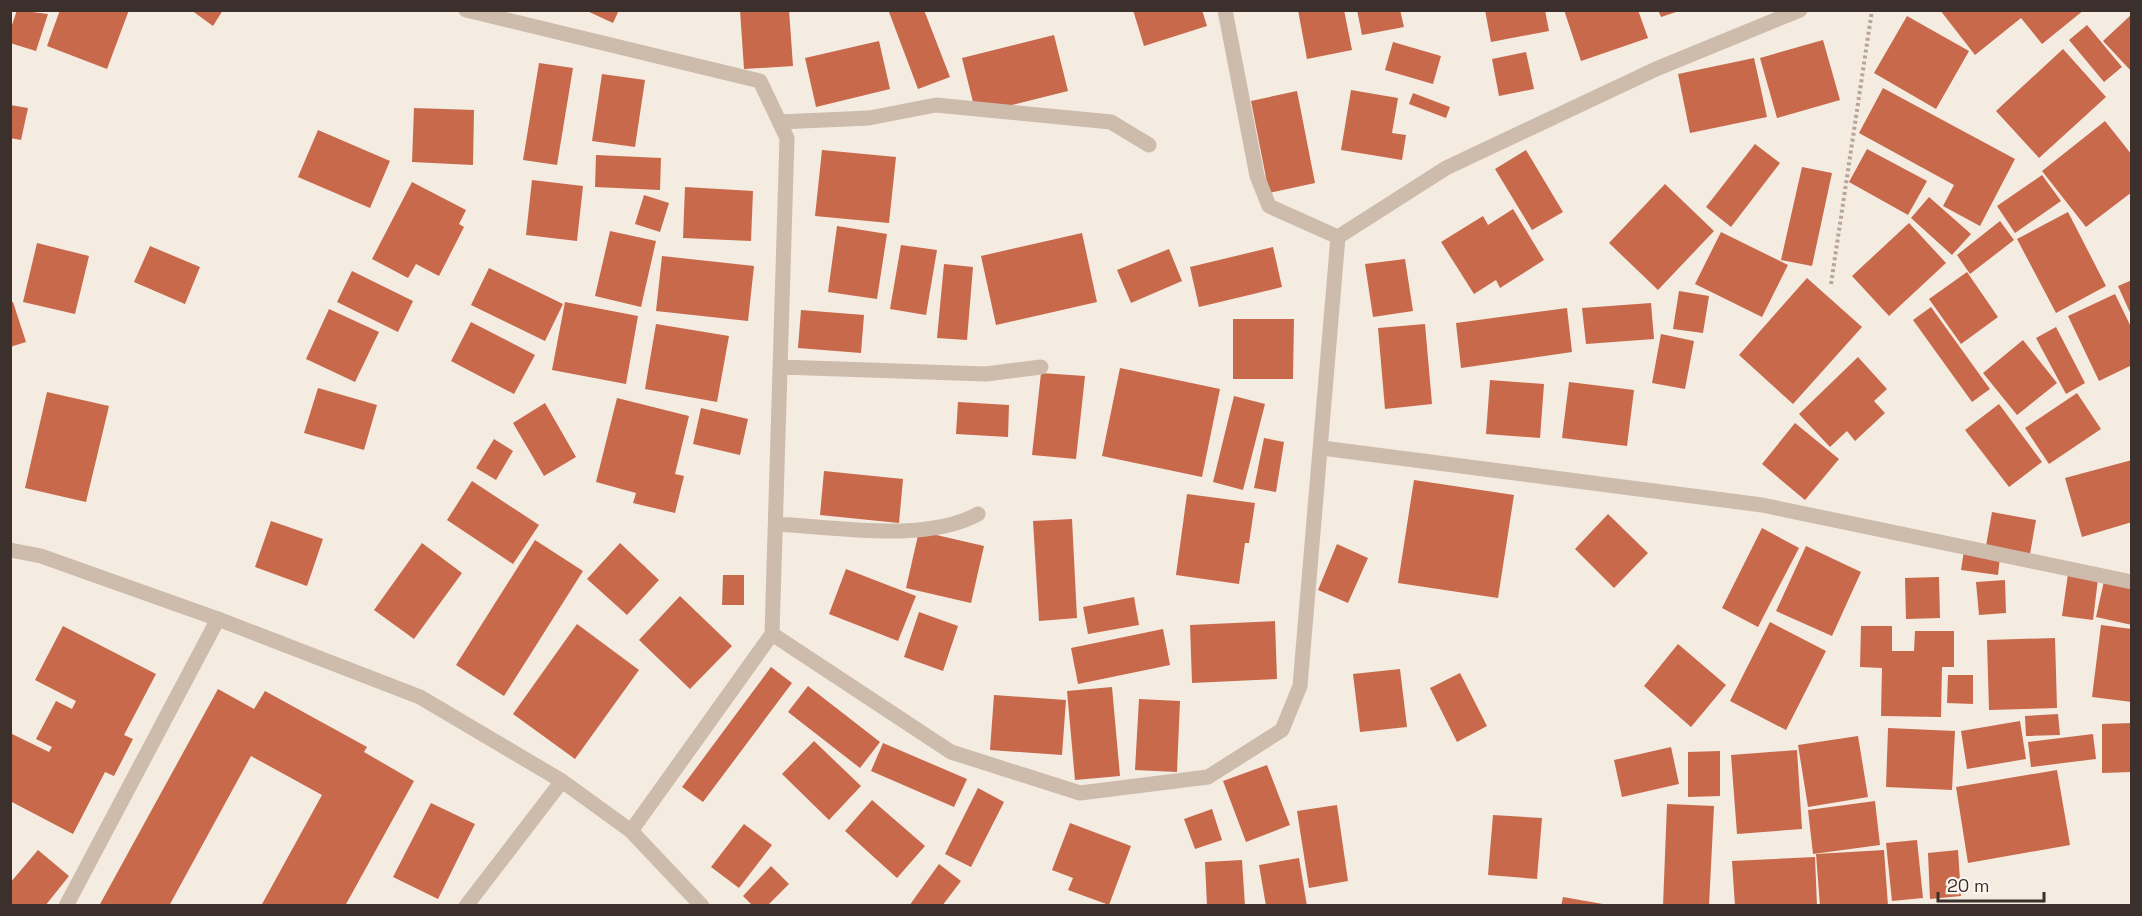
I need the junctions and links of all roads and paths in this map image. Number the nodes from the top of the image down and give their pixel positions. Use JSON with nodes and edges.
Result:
{"nodes":[{"id":1,"x":466,"y":10,"type":"edge"},
{"id":2,"x":1225,"y":10,"type":"edge"},
{"id":3,"x":1800,"y":10,"type":"edge"},
{"id":4,"x":1872,"y":10,"type":"edge"},
{"id":5,"x":779,"y":122,"type":"junction"},
{"id":6,"x":1149,"y":145,"type":"dead end"},
{"id":7,"x":1338,"y":237,"type":"junction"},
{"id":8,"x":1830,"y":284,"type":"dead end"},
{"id":9,"x":780,"y":367,"type":"junction"},
{"id":10,"x":1041,"y":367,"type":"dead end"},
{"id":11,"x":1322,"y":448,"type":"junction"},
{"id":12,"x":978,"y":514,"type":"dead end"},
{"id":13,"x":776,"y":524,"type":"junction"},
{"id":14,"x":10,"y":550,"type":"edge"},
{"id":15,"x":2132,"y":582,"type":"edge"},
{"id":16,"x":218,"y":619,"type":"junction"},
{"id":17,"x":772,"y":634,"type":"junction"},
{"id":18,"x":562,"y":781,"type":"junction"},
{"id":19,"x":631,"y":831,"type":"junction"},
{"id":20,"x":66,"y":906,"type":"edge"},
{"id":21,"x":466,"y":906,"type":"edge"},
{"id":22,"x":702,"y":906,"type":"edge"}],
"edges":[{"from":1,"to":5,"type":"street"},
{"from":2,"to":7,"type":"street"},
{"from":3,"to":7,"type":"street"},
{"from":4,"to":8,"type":"path"},
{"from":5,"to":6,"type":"street"},
{"from":5,"to":9,"type":"street"},
{"from":7,"to":11,"type":"street"},
{"from":9,"to":10,"type":"street"},
{"from":9,"to":13,"type":"street"},
{"from":11,"to":15,"type":"street"},
{"from":11,"to":17,"type":"street"},
{"from":12,"to":13,"type":"street"},
{"from":13,"to":17,"type":"street"},
{"from":14,"to":16,"type":"street"},
{"from":16,"to":18,"type":"street"},
{"from":16,"to":20,"type":"street"},
{"from":17,"to":19,"type":"street"},
{"from":18,"to":19,"type":"street"},
{"from":18,"to":21,"type":"street"},
{"from":19,"to":22,"type":"street"}]}
